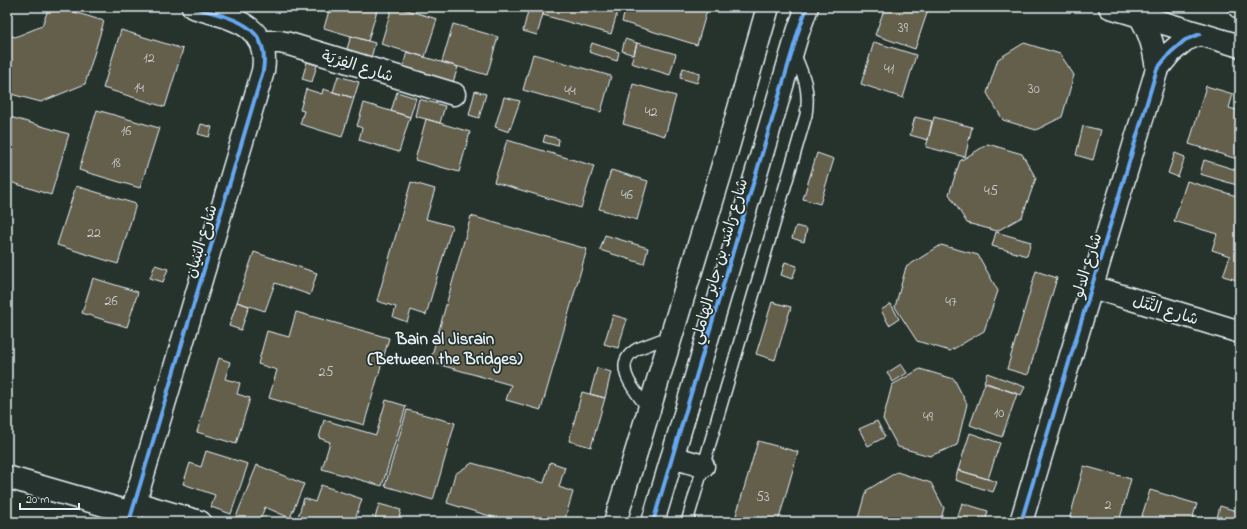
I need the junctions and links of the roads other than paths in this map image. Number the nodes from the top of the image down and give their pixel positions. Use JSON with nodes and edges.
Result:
{"nodes":[{"id":1,"x":192,"y":7,"type":"edge"},
{"id":2,"x":768,"y":7,"type":"edge"},
{"id":3,"x":807,"y":7,"type":"edge"},
{"id":4,"x":1110,"y":7,"type":"edge"},
{"id":5,"x":1140,"y":16,"type":"junction"},
{"id":6,"x":1200,"y":34,"type":"junction"},
{"id":7,"x":261,"y":42,"type":"junction"},
{"id":8,"x":1240,"y":46,"type":"edge"},
{"id":9,"x":793,"y":51,"type":"junction"},
{"id":10,"x":1157,"y":69,"type":"junction"},
{"id":11,"x":454,"y":94,"type":"dead end"},
{"id":12,"x":1092,"y":287,"type":"junction"},
{"id":13,"x":1240,"y":332,"type":"edge"},
{"id":14,"x":671,"y":336,"type":"junction"},
{"id":15,"x":649,"y":410,"type":"junction"},
{"id":16,"x":672,"y":457,"type":"junction"},
{"id":17,"x":703,"y":466,"type":"junction"},
{"id":18,"x":7,"y":477,"type":"edge"},
{"id":19,"x":132,"y":513,"type":"edge"},
{"id":20,"x":200,"y":522,"type":"edge"},
{"id":21,"x":615,"y":522,"type":"edge"},
{"id":22,"x":653,"y":522,"type":"edge"},
{"id":23,"x":687,"y":522,"type":"edge"},
{"id":24,"x":1021,"y":522,"type":"edge"}],
"edges":[{"from":1,"to":7,"type":"street","name":"شارع البُنيان"},
{"from":2,"to":14,"type":"street","name":"شارع راشد بن جابر الهاملي"},
{"from":3,"to":9,"type":"street","name":"شارع راشد بن جابر الهاملي"},
{"from":4,"to":5,"type":"street"},
{"from":5,"to":6,"type":"street"},
{"from":5,"to":10,"type":"street","name":"شارع الدلو"},
{"from":6,"to":8,"type":"street"},
{"from":6,"to":10,"type":"street","name":"شارع الدلو"},
{"from":7,"to":11,"type":"street","name":"شارع الفِرْيَة"},
{"from":7,"to":19,"type":"street","name":"شارع البُنيان"},
{"from":9,"to":16,"type":"street","name":"شارع راشد بن جابر الهاملي"},
{"from":9,"to":17,"type":"lane"},
{"from":10,"to":12,"type":"street","name":"شارع الدلو"},
{"from":12,"to":13,"type":"street","name":"شارع النَّتَل"},
{"from":12,"to":24,"type":"street","name":"شارع الدلو"},
{"from":14,"to":15,"type":"street","name":"شارع راشد بن جابر الهاملي"},
{"from":14,"to":15,"type":"lane"},
{"from":15,"to":21,"type":"street","name":"شارع راشد بن جابر الهاملي"},
{"from":16,"to":17,"type":"street"},
{"from":16,"to":22,"type":"street","name":"شارع راشد بن جابر الهاملي"},
{"from":17,"to":23,"type":"lane"},
{"from":18,"to":19,"type":"street"},
{"from":19,"to":20,"type":"street"}]}
